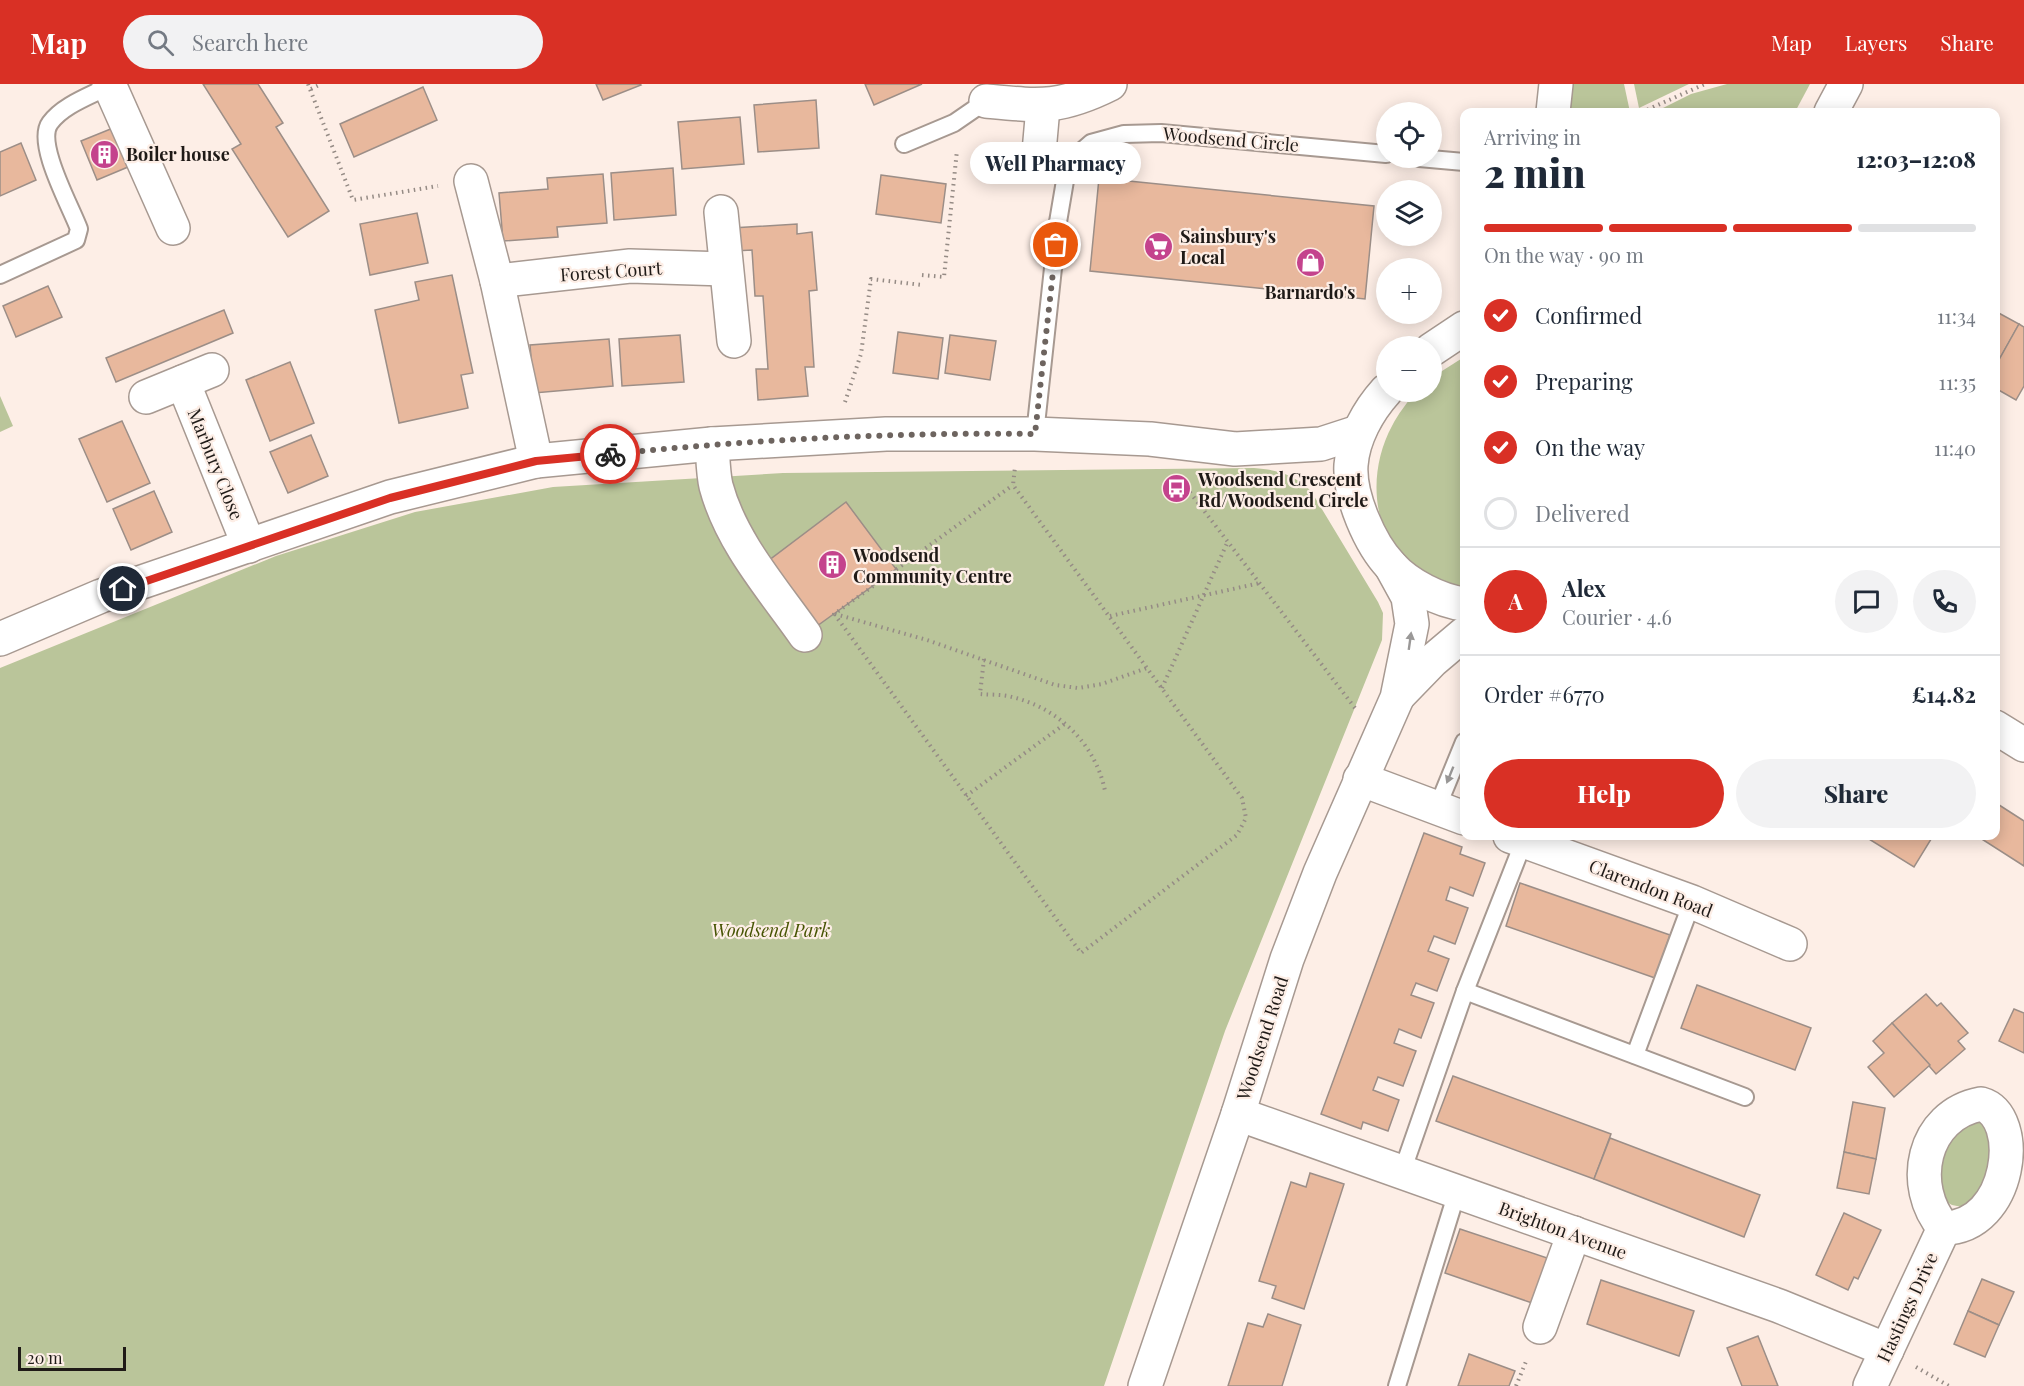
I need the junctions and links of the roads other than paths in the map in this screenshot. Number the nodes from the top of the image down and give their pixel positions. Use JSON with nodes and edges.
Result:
{"nodes":[{"id":1,"x":1110,"y":84,"type":"edge"},
{"id":2,"x":1556,"y":84,"type":"edge"},
{"id":3,"x":1846,"y":84,"type":"edge"},
{"id":4,"x":109,"y":85,"type":"edge"},
{"id":5,"x":986,"y":101,"type":"joint"},
{"id":6,"x":1043,"y":106,"type":"junction"},
{"id":7,"x":1553,"y":108,"type":"edge"},
{"id":8,"x":1834,"y":108,"type":"edge"},
{"id":9,"x":904,"y":144,"type":"dead end"},
{"id":10,"x":1039,"y":152,"type":"dead end"},
{"id":11,"x":1376,"y":153,"type":"edge"},
{"id":12,"x":1442,"y":160,"type":"edge"},
{"id":13,"x":1460,"y":162,"type":"edge"},
{"id":14,"x":471,"y":181,"type":"road end"},
{"id":15,"x":721,"y":212,"type":"dead end"},
{"id":16,"x":173,"y":228,"type":"dead end"},
{"id":17,"x":725,"y":269,"type":"junction"},
{"id":18,"x":0,"y":275,"type":"edge"},
{"id":19,"x":497,"y":281,"type":"junction"},
{"id":20,"x":1460,"y":331,"type":"edge"},
{"id":21,"x":734,"y":341,"type":"dead end"},
{"id":22,"x":1442,"y":343,"type":"edge"},
{"id":23,"x":146,"y":397,"type":"dead end"},
{"id":24,"x":1378,"y":402,"type":"edge"},
{"id":25,"x":1358,"y":432,"type":"junction"},
{"id":26,"x":1026,"y":434,"type":"junction"},
{"id":27,"x":712,"y":444,"type":"junction"},
{"id":28,"x":1275,"y":447,"type":"junction"},
{"id":29,"x":536,"y":461,"type":"junction"},
{"id":30,"x":1354,"y":496,"type":"junction"},
{"id":31,"x":249,"y":546,"type":"junction"},
{"id":32,"x":1391,"y":566,"type":"junction"},
{"id":33,"x":1460,"y":603,"type":"edge"},
{"id":34,"x":805,"y":635,"type":"road end"},
{"id":35,"x":1460,"y":637,"type":"edge"},
{"id":36,"x":0,"y":639,"type":"edge"},
{"id":37,"x":1397,"y":698,"type":"junction"},
{"id":38,"x":2000,"y":730,"type":"edge"},
{"id":39,"x":2024,"y":745,"type":"edge"},
{"id":40,"x":1460,"y":762,"type":"edge"},
{"id":41,"x":1360,"y":779,"type":"junction"},
{"id":42,"x":1450,"y":813,"type":"edge"},
{"id":43,"x":1516,"y":840,"type":"edge"},
{"id":44,"x":1522,"y":840,"type":"edge"},
{"id":45,"x":1692,"y":902,"type":"junction"},
{"id":46,"x":1790,"y":944,"type":"dead end"},
{"id":47,"x":1465,"y":991,"type":"junction"},
{"id":48,"x":1635,"y":1055,"type":"junction"},
{"id":49,"x":1745,"y":1097,"type":"dead end"},
{"id":50,"x":1238,"y":1114,"type":"junction"},
{"id":51,"x":1402,"y":1172,"type":"junction"},
{"id":52,"x":1457,"y":1192,"type":"junction"},
{"id":53,"x":1944,"y":1228,"type":"dead end"},
{"id":54,"x":1574,"y":1233,"type":"junction"},
{"id":55,"x":1540,"y":1327,"type":"dead end"},
{"id":56,"x":1887,"y":1350,"type":"junction"},
{"id":57,"x":1145,"y":1386,"type":"edge"},
{"id":58,"x":1397,"y":1386,"type":"edge"},
{"id":59,"x":1870,"y":1386,"type":"edge"}],
"edges":[{"from":1,"to":6,"type":"street"},
{"from":2,"to":7,"type":"street"},
{"from":3,"to":8,"type":"street"},
{"from":4,"to":16,"type":"street"},
{"from":4,"to":18,"type":"lane"},
{"from":5,"to":6,"type":"street"},
{"from":5,"to":9,"type":"lane"},
{"from":6,"to":10,"type":"street"},
{"from":11,"to":26,"type":"lane","name":"Woodsend Circle"},
{"from":12,"to":13,"type":"lane"},
{"from":14,"to":19,"type":"street"},
{"from":15,"to":17,"type":"street"},
{"from":17,"to":19,"type":"street","name":"Forest Court"},
{"from":17,"to":21,"type":"street"},
{"from":19,"to":29,"type":"street"},
{"from":20,"to":22,"type":"street"},
{"from":23,"to":31,"type":"street","name":"Marbury Close"},
{"from":24,"to":25,"type":"street"},
{"from":25,"to":28,"type":"street"},
{"from":25,"to":30,"type":"street"},
{"from":26,"to":27,"type":"street"},
{"from":26,"to":28,"type":"street"},
{"from":27,"to":29,"type":"street"},
{"from":27,"to":34,"type":"street"},
{"from":28,"to":30,"type":"street"},
{"from":29,"to":31,"type":"street"},
{"from":30,"to":32,"type":"street"},
{"from":31,"to":36,"type":"street"},
{"from":32,"to":33,"type":"street"},
{"from":37,"to":32,"type":"street","name":"Woodsend Road","one_way":true},
{"from":35,"to":37,"type":"street","name":"Woodsend Road"},
{"from":37,"to":41,"type":"street","name":"Woodsend Road"},
{"from":38,"to":39,"type":"street"},
{"from":40,"to":42,"type":"lane","one_way":true},
{"from":41,"to":42,"type":"street"},
{"from":41,"to":50,"type":"street","name":"Woodsend Road"},
{"from":43,"to":47,"type":"lane"},
{"from":44,"to":45,"type":"street","name":"Clarendon Road"},
{"from":45,"to":46,"type":"street","name":"Clarendon Road"},
{"from":45,"to":48,"type":"lane"},
{"from":47,"to":48,"type":"lane"},
{"from":47,"to":51,"type":"lane"},
{"from":48,"to":49,"type":"lane"},
{"from":50,"to":51,"type":"street","name":"Brighton Avenue"},
{"from":50,"to":57,"type":"street","name":"Woodsend Road"},
{"from":51,"to":52,"type":"street","name":"Brighton Avenue"},
{"from":52,"to":54,"type":"street","name":"Brighton Avenue"},
{"from":52,"to":58,"type":"lane"},
{"from":53,"to":56,"type":"street","name":"Hastings Drive"},
{"from":54,"to":55,"type":"street"},
{"from":54,"to":56,"type":"street","name":"Brighton Avenue"},
{"from":56,"to":59,"type":"street","name":"Hastings Drive"}]}
